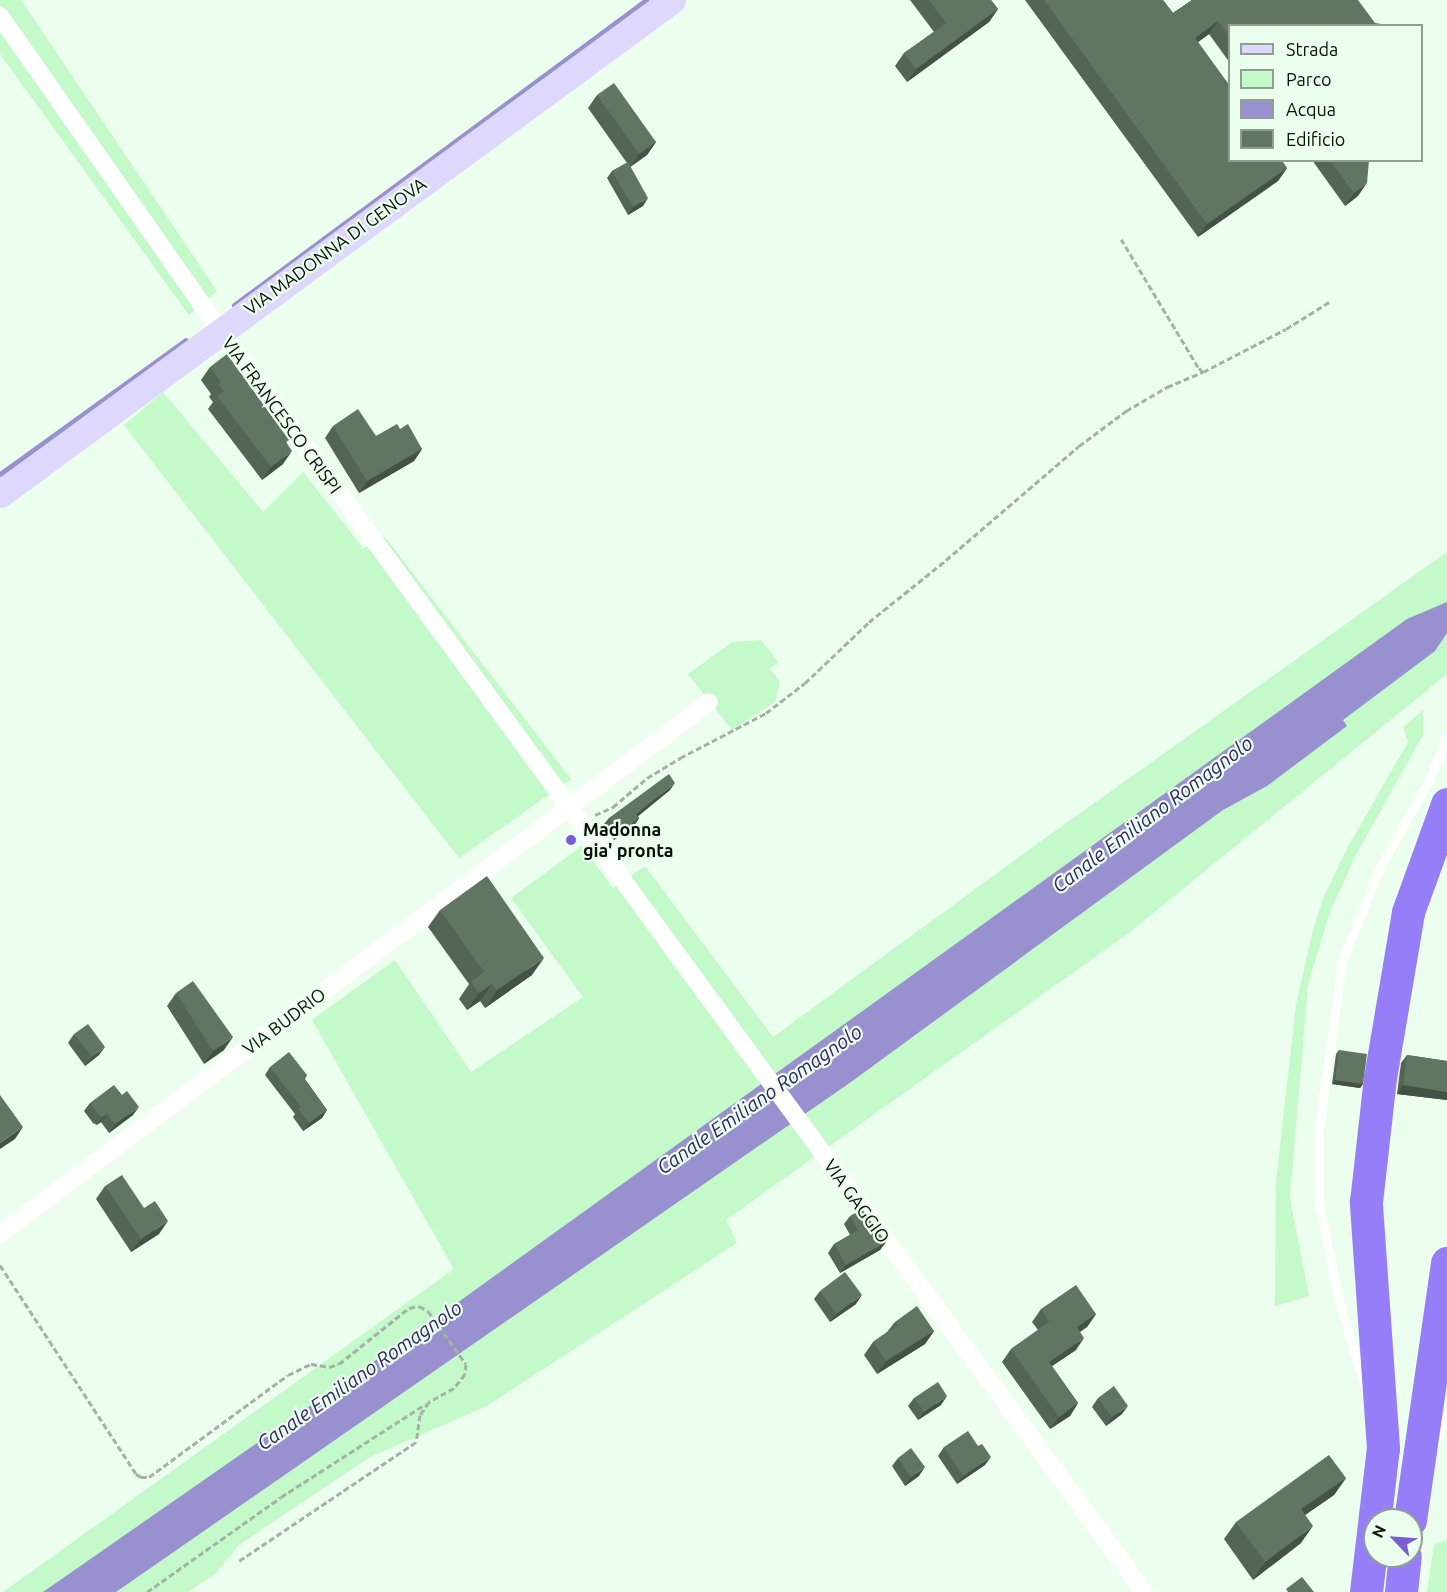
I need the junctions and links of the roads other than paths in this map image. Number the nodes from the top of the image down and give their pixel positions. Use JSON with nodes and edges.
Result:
{"nodes":[{"id":1,"x":672,"y":0,"type":"edge"},
{"id":2,"x":0,"y":16,"type":"edge"},
{"id":3,"x":220,"y":330,"type":"junction"},
{"id":4,"x":0,"y":494,"type":"edge"},
{"id":5,"x":709,"y":702,"type":"dead end"},
{"id":6,"x":1447,"y":738,"type":"edge"},
{"id":7,"x":1447,"y":804,"type":"edge"},
{"id":8,"x":572,"y":813,"type":"junction"},
{"id":9,"x":0,"y":1234,"type":"edge"},
{"id":10,"x":1447,"y":1263,"type":"edge"},
{"id":11,"x":1366,"y":1392,"type":"dead end"},
{"id":12,"x":1370,"y":1403,"type":"dead end"},
{"id":13,"x":1447,"y":1415,"type":"edge"},
{"id":14,"x":1383,"y":1448,"type":"junction"},
{"id":15,"x":1414,"y":1486,"type":"junction"},
{"id":16,"x":1411,"y":1508,"type":"edge"},
{"id":17,"x":1404,"y":1568,"type":"edge"},
{"id":18,"x":1144,"y":1592,"type":"edge"},
{"id":19,"x":1366,"y":1592,"type":"edge"},
{"id":20,"x":1401,"y":1592,"type":"edge"}],
"edges":[{"from":1,"to":3,"type":"main road","name":"VIA MADONNA DI GENOVA"},
{"from":2,"to":3,"type":"street","name":"VIA FRANCESCO CRISPI"},
{"from":3,"to":4,"type":"main road","name":"VIA MADONNA DI GENOVA"},
{"from":3,"to":8,"type":"street","name":"VIA FRANCESCO CRISPI"},
{"from":5,"to":8,"type":"street","name":"VIA BUDRIO"},
{"from":6,"to":11,"type":"lane"},
{"from":7,"to":14,"type":"highway"},
{"from":8,"to":9,"type":"street","name":"VIA BUDRIO"},
{"from":8,"to":18,"type":"street","name":"VIA GAGGIO"},
{"from":10,"to":15,"type":"highway"},
{"from":12,"to":14,"type":"lane"},
{"from":13,"to":15,"type":"lane"},
{"from":14,"to":19,"type":"highway"},
{"from":15,"to":16,"type":"highway"},
{"from":17,"to":20,"type":"highway"}]}
